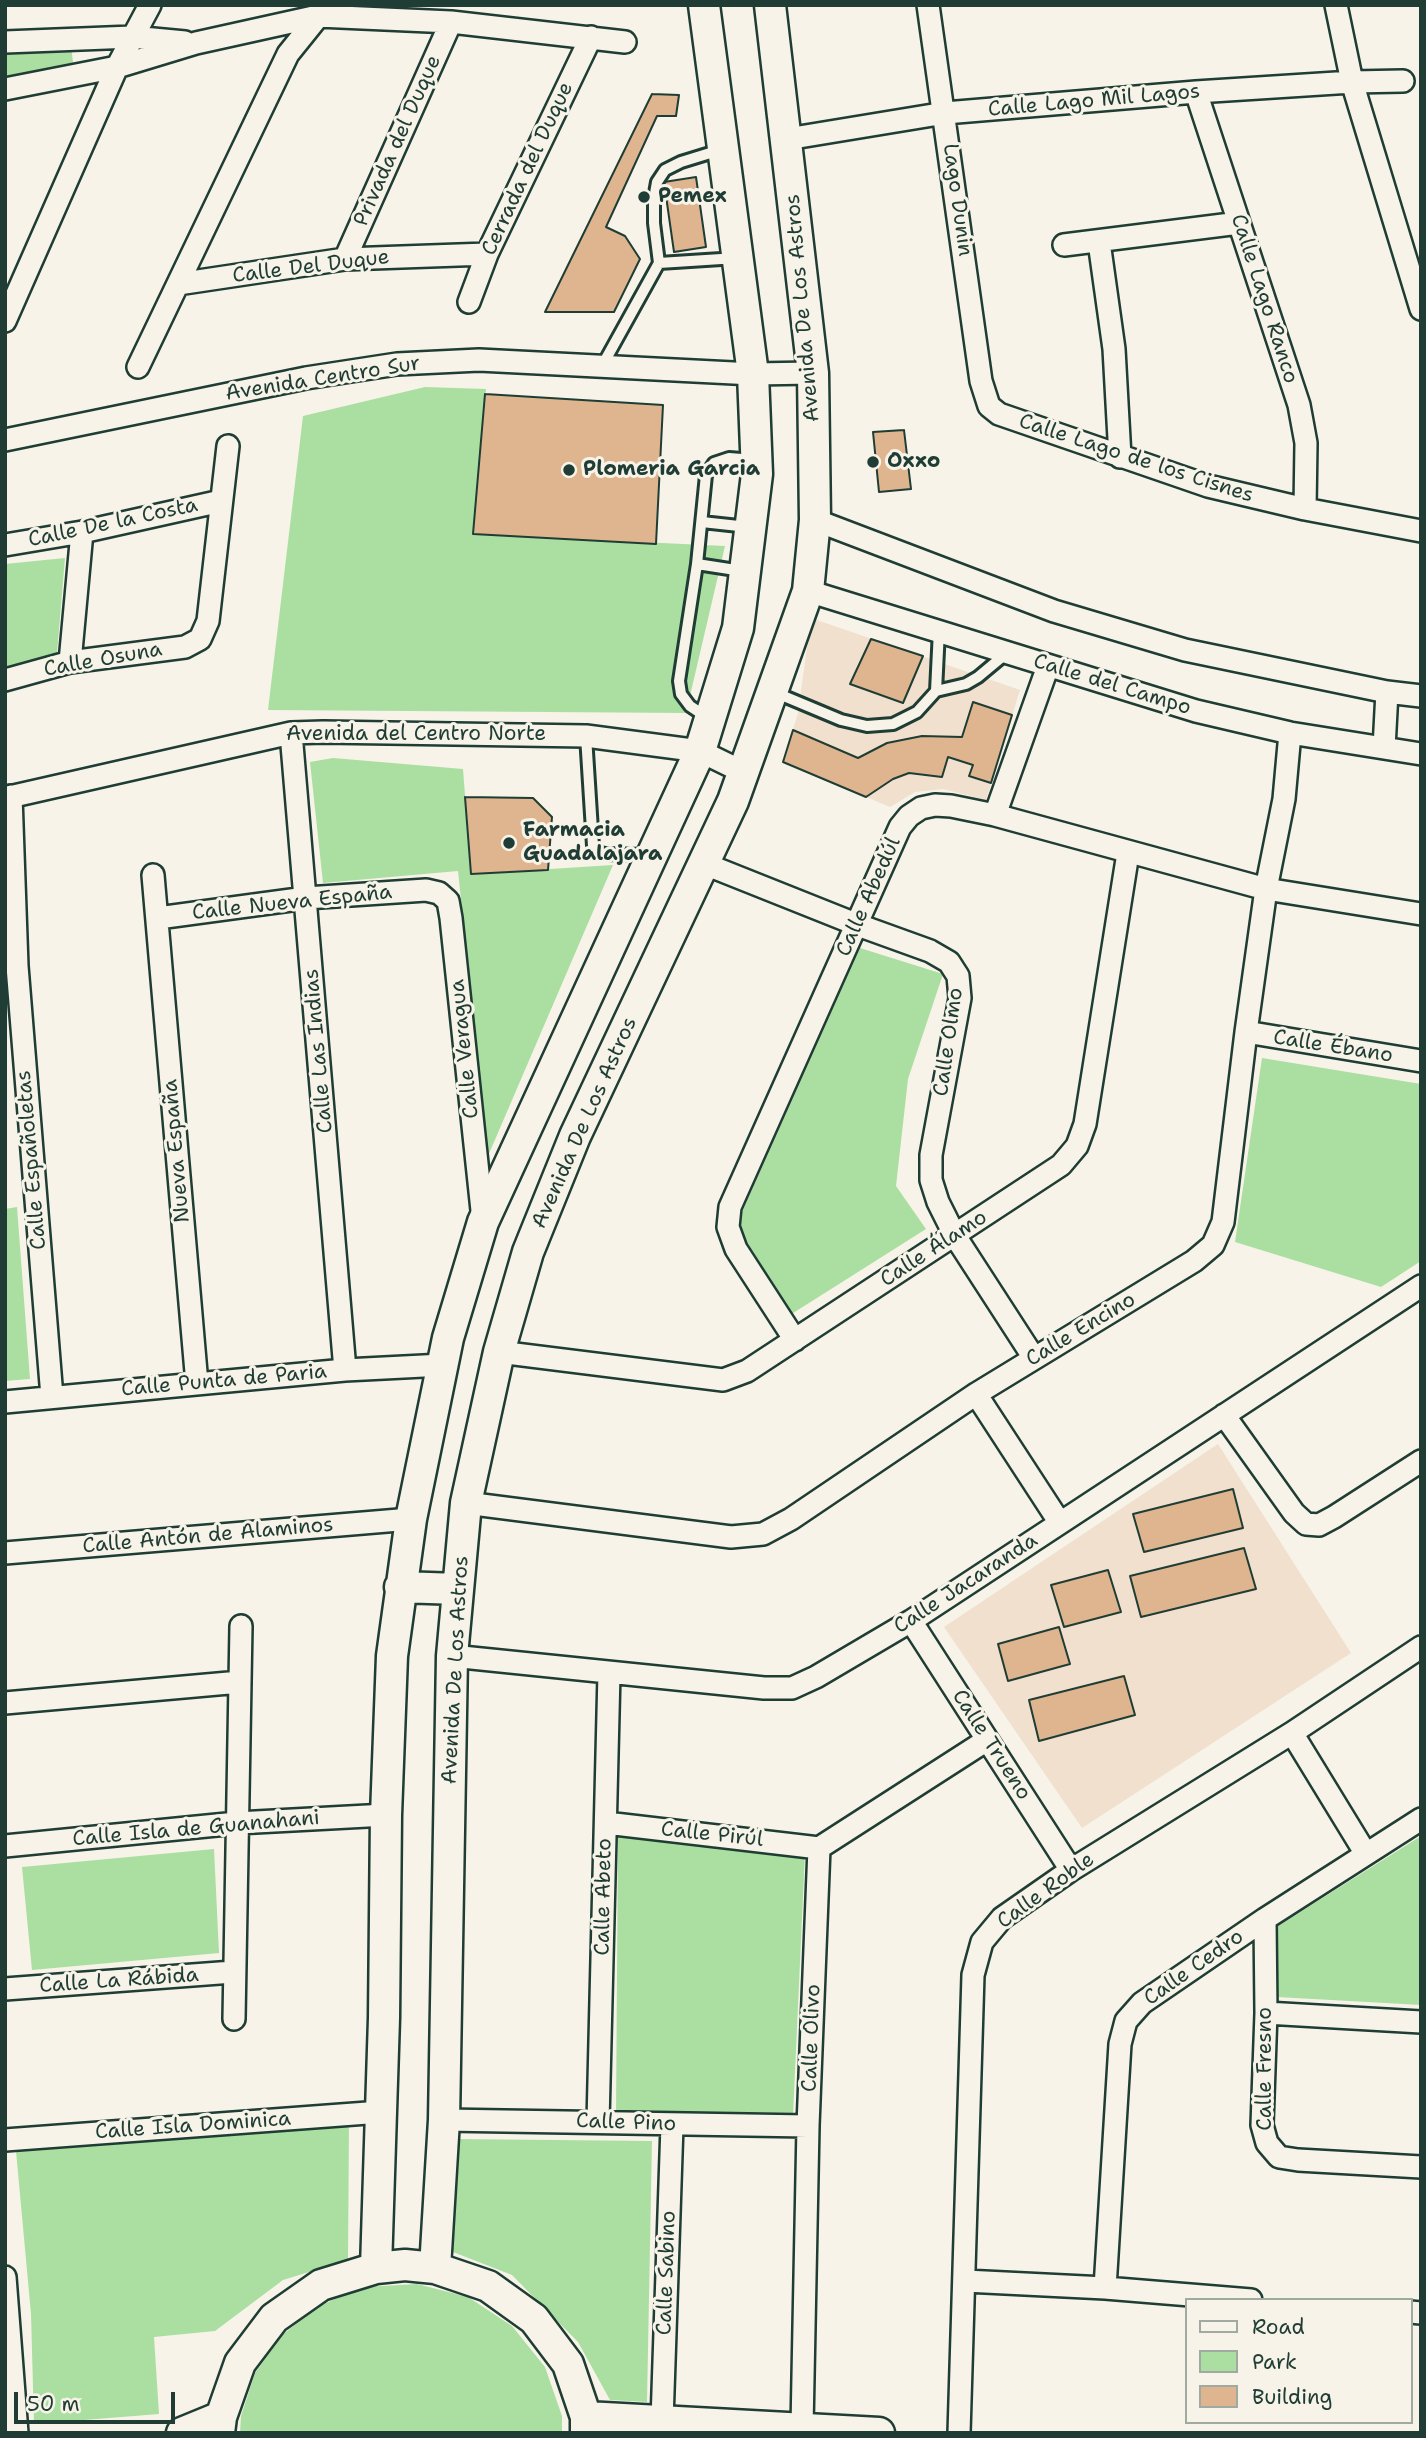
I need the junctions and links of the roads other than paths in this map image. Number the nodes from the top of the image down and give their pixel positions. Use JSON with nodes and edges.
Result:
{"nodes":[{"id":1,"x":150,"y":5,"type":"edge"},
{"id":2,"x":704,"y":5,"type":"edge"},
{"id":3,"x":771,"y":5,"type":"edge"},
{"id":4,"x":928,"y":5,"type":"edge"},
{"id":5,"x":1335,"y":5,"type":"edge"},
{"id":6,"x":324,"y":10,"type":"edge"},
{"id":7,"x":451,"y":22,"type":"junction"},
{"id":8,"x":132,"y":37,"type":"junction"},
{"id":9,"x":591,"y":37,"type":"junction"},
{"id":10,"x":5,"y":42,"type":"edge"},
{"id":11,"x":625,"y":42,"type":"dead end"},
{"id":12,"x":196,"y":43,"type":"junction"},
{"id":13,"x":117,"y":67,"type":"junction"},
{"id":14,"x":1403,"y":81,"type":"dead end"},
{"id":15,"x":1352,"y":82,"type":"junction"},
{"id":16,"x":5,"y":89,"type":"edge"},
{"id":17,"x":1196,"y":92,"type":"junction"},
{"id":18,"x":945,"y":114,"type":"junction"},
{"id":19,"x":787,"y":139,"type":"junction"},
{"id":20,"x":723,"y":149,"type":"junction"},
{"id":21,"x":1239,"y":223,"type":"junction"},
{"id":22,"x":1098,"y":242,"type":"junction"},
{"id":23,"x":1064,"y":246,"type":"dead end"},
{"id":24,"x":487,"y":254,"type":"junction"},
{"id":25,"x":737,"y":257,"type":"junction"},
{"id":26,"x":345,"y":259,"type":"junction"},
{"id":27,"x":659,"y":263,"type":"junction"},
{"id":28,"x":178,"y":284,"type":"junction"},
{"id":29,"x":469,"y":302,"type":"dead end"},
{"id":30,"x":1421,"y":310,"type":"edge"},
{"id":31,"x":5,"y":321,"type":"edge"},
{"id":32,"x":602,"y":366,"type":"junction"},
{"id":33,"x":138,"y":367,"type":"dead end"},
{"id":34,"x":813,"y":373,"type":"junction"},
{"id":35,"x":753,"y":374,"type":"junction"},
{"id":36,"x":985,"y":396,"type":"joint"},
{"id":37,"x":5,"y":440,"type":"edge"},
{"id":38,"x":228,"y":446,"type":"dead end"},
{"id":39,"x":1120,"y":457,"type":"junction"},
{"id":40,"x":756,"y":461,"type":"junction"},
{"id":41,"x":221,"y":500,"type":"junction"},
{"id":42,"x":1305,"y":509,"type":"junction"},
{"id":43,"x":815,"y":520,"type":"junction"},
{"id":44,"x":702,"y":522,"type":"junction"},
{"id":45,"x":750,"y":527,"type":"junction"},
{"id":46,"x":1421,"y":531,"type":"edge"},
{"id":47,"x":82,"y":532,"type":"junction"},
{"id":48,"x":5,"y":545,"type":"edge"},
{"id":49,"x":697,"y":564,"type":"junction"},
{"id":50,"x":745,"y":571,"type":"junction"},
{"id":51,"x":808,"y":591,"type":"junction"},
{"id":52,"x":939,"y":630,"type":"junction"},
{"id":53,"x":1008,"y":652,"type":"junction"},
{"id":54,"x":70,"y":662,"type":"junction"},
{"id":55,"x":1048,"y":666,"type":"junction"},
{"id":56,"x":5,"y":680,"type":"edge"},
{"id":57,"x":936,"y":691,"type":"junction"},
{"id":58,"x":774,"y":692,"type":"junction"},
{"id":59,"x":1387,"y":692,"type":"junction"},
{"id":60,"x":1421,"y":696,"type":"edge"},
{"id":61,"x":710,"y":719,"type":"junction"},
{"id":62,"x":291,"y":733,"type":"junction"},
{"id":63,"x":1290,"y":733,"type":"junction"},
{"id":64,"x":586,"y":736,"type":"junction"},
{"id":65,"x":1384,"y":748,"type":"junction"},
{"id":66,"x":701,"y":751,"type":"junction"},
{"id":67,"x":1421,"y":754,"type":"edge"},
{"id":68,"x":744,"y":772,"type":"junction"},
{"id":69,"x":8,"y":797,"type":"edge"},
{"id":70,"x":995,"y":815,"type":"junction"},
{"id":71,"x":1128,"y":853,"type":"junction"},
{"id":72,"x":652,"y":855,"type":"junction"},
{"id":73,"x":705,"y":864,"type":"junction"},
{"id":74,"x":153,"y":875,"type":"dead end"},
{"id":75,"x":1266,"y":889,"type":"junction"},
{"id":76,"x":426,"y":890,"type":"joint"},
{"id":77,"x":306,"y":898,"type":"junction"},
{"id":78,"x":1421,"y":914,"type":"edge"},
{"id":79,"x":158,"y":918,"type":"junction"},
{"id":80,"x":858,"y":925,"type":"junction"},
{"id":81,"x":11,"y":968,"type":"edge"},
{"id":82,"x":1246,"y":1032,"type":"junction"},
{"id":83,"x":1421,"y":1061,"type":"edge"},
{"id":84,"x":483,"y":1222,"type":"junction"},
{"id":85,"x":955,"y":1236,"type":"junction"},
{"id":86,"x":1421,"y":1286,"type":"edge"},
{"id":87,"x":795,"y":1340,"type":"junction"},
{"id":88,"x":499,"y":1352,"type":"junction"},
{"id":89,"x":1034,"y":1358,"type":"junction"},
{"id":90,"x":443,"y":1365,"type":"junction"},
{"id":91,"x":345,"y":1370,"type":"junction"},
{"id":92,"x":197,"y":1384,"type":"junction"},
{"id":93,"x":976,"y":1394,"type":"junction"},
{"id":94,"x":52,"y":1397,"type":"junction"},
{"id":95,"x":5,"y":1402,"type":"edge"},
{"id":96,"x":1224,"y":1415,"type":"junction"},
{"id":97,"x":1421,"y":1461,"type":"edge"},
{"id":98,"x":466,"y":1503,"type":"junction"},
{"id":99,"x":411,"y":1519,"type":"junction"},
{"id":100,"x":1060,"y":1523,"type":"junction"},
{"id":101,"x":5,"y":1553,"type":"edge"},
{"id":102,"x":400,"y":1587,"type":"junction"},
{"id":103,"x":458,"y":1589,"type":"junction"},
{"id":104,"x":911,"y":1620,"type":"junction"},
{"id":105,"x":241,"y":1626,"type":"dead end"},
{"id":106,"x":1421,"y":1647,"type":"edge"},
{"id":107,"x":452,"y":1656,"type":"junction"},
{"id":108,"x":609,"y":1673,"type":"junction"},
{"id":109,"x":240,"y":1682,"type":"junction"},
{"id":110,"x":5,"y":1703,"type":"edge"},
{"id":111,"x":1292,"y":1733,"type":"junction"},
{"id":112,"x":987,"y":1740,"type":"junction"},
{"id":113,"x":386,"y":1815,"type":"junction"},
{"id":114,"x":1421,"y":1819,"type":"edge"},
{"id":115,"x":237,"y":1823,"type":"junction"},
{"id":116,"x":606,"y":1823,"type":"junction"},
{"id":117,"x":5,"y":1846,"type":"edge"},
{"id":118,"x":819,"y":1847,"type":"junction"},
{"id":119,"x":1366,"y":1854,"type":"junction"},
{"id":120,"x":1071,"y":1870,"type":"junction"},
{"id":121,"x":1265,"y":1919,"type":"junction"},
{"id":122,"x":233,"y":1972,"type":"junction"},
{"id":123,"x":5,"y":1989,"type":"edge"},
{"id":124,"x":1266,"y":2013,"type":"junction"},
{"id":125,"x":234,"y":2019,"type":"dead end"},
{"id":126,"x":1421,"y":2022,"type":"edge"},
{"id":127,"x":381,"y":2112,"type":"junction"},
{"id":128,"x":444,"y":2120,"type":"junction"},
{"id":129,"x":598,"y":2122,"type":"junction"},
{"id":130,"x":672,"y":2124,"type":"junction"},
{"id":131,"x":808,"y":2126,"type":"junction"},
{"id":132,"x":5,"y":2140,"type":"edge"},
{"id":133,"x":1421,"y":2167,"type":"edge"},
{"id":134,"x":376,"y":2268,"type":"junction"},
{"id":135,"x":435,"y":2268,"type":"junction"},
{"id":136,"x":5,"y":2277,"type":"edge"},
{"id":137,"x":965,"y":2281,"type":"junction"},
{"id":138,"x":1105,"y":2288,"type":"junction"},
{"id":139,"x":1227,"y":2298,"type":"edge"},
{"id":140,"x":6,"y":2302,"type":"edge"},
{"id":141,"x":662,"y":2421,"type":"junction"},
{"id":142,"x":220,"y":2425,"type":"edge"},
{"id":143,"x":586,"y":2425,"type":"edge"},
{"id":144,"x":802,"y":2427,"type":"junction"},
{"id":145,"x":17,"y":2433,"type":"edge"},
{"id":146,"x":182,"y":2433,"type":"edge"},
{"id":147,"x":879,"y":2433,"type":"edge"},
{"id":148,"x":959,"y":2433,"type":"edge"}],
"edges":[{"from":1,"to":8,"type":"street"},
{"from":2,"to":20,"type":"main road"},
{"from":3,"to":19,"type":"main road","name":"Avenida De Los Astros"},
{"from":4,"to":18,"type":"street","name":"Lago Dunin"},
{"from":5,"to":15,"type":"street"},
{"from":6,"to":7,"type":"street"},
{"from":6,"to":12,"type":"street"},
{"from":6,"to":28,"type":"street"},
{"from":7,"to":9,"type":"street"},
{"from":7,"to":26,"type":"street","name":"Privada del Duque"},
{"from":8,"to":10,"type":"street"},
{"from":8,"to":12,"type":"street"},
{"from":8,"to":13,"type":"street"},
{"from":9,"to":11,"type":"street"},
{"from":9,"to":24,"type":"street","name":"Cerrada del Duque"},
{"from":12,"to":13,"type":"street"},
{"from":13,"to":16,"type":"street"},
{"from":13,"to":31,"type":"street"},
{"from":14,"to":15,"type":"street","name":"Calle Lago Mil Lagos"},
{"from":15,"to":17,"type":"street","name":"Calle Lago Mil Lagos"},
{"from":15,"to":30,"type":"street"},
{"from":17,"to":18,"type":"street","name":"Calle Lago Mil Lagos"},
{"from":17,"to":21,"type":"street","name":"Calle Lago Ranco"},
{"from":18,"to":19,"type":"street","name":"Calle Lago Mil Lagos"},
{"from":18,"to":36,"type":"street","name":"Lago Dunin"},
{"from":19,"to":34,"type":"main road","name":"Avenida De Los Astros"},
{"from":20,"to":25,"type":"main road"},
{"from":20,"to":27,"type":"lane"},
{"from":21,"to":22,"type":"street"},
{"from":21,"to":42,"type":"street","name":"Calle Lago Ranco"},
{"from":22,"to":23,"type":"street"},
{"from":22,"to":39,"type":"street"},
{"from":24,"to":26,"type":"street","name":"Calle Del Duque"},
{"from":24,"to":29,"type":"street","name":"Cerrada del Duque"},
{"from":25,"to":27,"type":"lane"},
{"from":25,"to":35,"type":"main road"},
{"from":26,"to":28,"type":"street","name":"Calle Del Duque"},
{"from":27,"to":32,"type":"lane"},
{"from":28,"to":33,"type":"street"},
{"from":32,"to":35,"type":"street","name":"Avenida Centro Sur"},
{"from":32,"to":37,"type":"street","name":"Avenida Centro Sur"},
{"from":34,"to":35,"type":"street","name":"Avenida Centro Sur"},
{"from":34,"to":43,"type":"main road","name":"Avenida De Los Astros"},
{"from":35,"to":40,"type":"main road"},
{"from":36,"to":39,"type":"street","name":"Calle Lago de los Cisnes"},
{"from":38,"to":41,"type":"street"},
{"from":39,"to":42,"type":"street","name":"Calle Lago de los Cisnes"},
{"from":40,"to":44,"type":"lane"},
{"from":40,"to":45,"type":"main road"},
{"from":41,"to":47,"type":"street","name":"Calle De la Costa"},
{"from":41,"to":54,"type":"street","name":"Calle Osuna"},
{"from":42,"to":46,"type":"street","name":"Calle Lago de los Cisnes"},
{"from":43,"to":51,"type":"main road","name":"Avenida De Los Astros"},
{"from":43,"to":59,"type":"street"},
{"from":44,"to":45,"type":"lane"},
{"from":44,"to":49,"type":"lane"},
{"from":45,"to":50,"type":"main road"},
{"from":47,"to":48,"type":"street","name":"Calle De la Costa"},
{"from":47,"to":54,"type":"street"},
{"from":49,"to":50,"type":"lane"},
{"from":49,"to":61,"type":"lane"},
{"from":50,"to":61,"type":"main road"},
{"from":51,"to":52,"type":"street","name":"Calle del Campo"},
{"from":51,"to":58,"type":"main road","name":"Avenida De Los Astros"},
{"from":52,"to":53,"type":"street","name":"Calle del Campo"},
{"from":52,"to":57,"type":"lane"},
{"from":53,"to":55,"type":"street","name":"Calle del Campo"},
{"from":53,"to":57,"type":"lane"},
{"from":54,"to":56,"type":"street","name":"Calle Osuna"},
{"from":55,"to":63,"type":"street","name":"Calle del Campo"},
{"from":55,"to":70,"type":"street"},
{"from":57,"to":58,"type":"lane"},
{"from":58,"to":68,"type":"main road","name":"Avenida De Los Astros"},
{"from":59,"to":60,"type":"street"},
{"from":59,"to":65,"type":"street"},
{"from":61,"to":66,"type":"main road"},
{"from":62,"to":64,"type":"street","name":"Avenida del Centro Norte"},
{"from":62,"to":69,"type":"street","name":"Avenida del Centro Norte"},
{"from":62,"to":77,"type":"street","name":"Calle Las Indias"},
{"from":63,"to":65,"type":"street","name":"Calle del Campo"},
{"from":63,"to":75,"type":"street","name":"Calle Encino"},
{"from":64,"to":66,"type":"street","name":"Avenida del Centro Norte"},
{"from":64,"to":72,"type":"lane"},
{"from":65,"to":67,"type":"street","name":"Calle del Campo"},
{"from":66,"to":68,"type":"street","name":"Avenida del Centro Norte"},
{"from":66,"to":72,"type":"main road"},
{"from":68,"to":73,"type":"main road","name":"Avenida De Los Astros"},
{"from":69,"to":81,"type":"street","name":"Calle Españoletas"},
{"from":70,"to":71,"type":"street","name":"Calle Abedúl"},
{"from":70,"to":80,"type":"street","name":"Calle Abedúl"},
{"from":71,"to":75,"type":"street","name":"Calle Abedúl"},
{"from":71,"to":85,"type":"street","name":"Calle Álamo"},
{"from":72,"to":84,"type":"main road"},
{"from":73,"to":80,"type":"street","name":"Calle Olmo"},
{"from":73,"to":88,"type":"main road","name":"Avenida De Los Astros"},
{"from":74,"to":79,"type":"street","name":"Nueva España"},
{"from":75,"to":78,"type":"street","name":"Calle Abedúl"},
{"from":75,"to":82,"type":"street","name":"Calle Encino"},
{"from":76,"to":77,"type":"street","name":"Calle Nueva España"},
{"from":76,"to":84,"type":"street","name":"Calle Veragua"},
{"from":77,"to":79,"type":"street","name":"Calle Nueva España"},
{"from":77,"to":91,"type":"street","name":"Calle Las Indias"},
{"from":79,"to":92,"type":"street","name":"Nueva España"},
{"from":80,"to":85,"type":"street","name":"Calle Olmo"},
{"from":80,"to":87,"type":"street","name":"Calle Abedúl"},
{"from":81,"to":94,"type":"street","name":"Calle Españoletas"},
{"from":82,"to":83,"type":"street","name":"Calle Ébano"},
{"from":82,"to":89,"type":"street","name":"Calle Encino"},
{"from":84,"to":90,"type":"main road"},
{"from":85,"to":87,"type":"street","name":"Calle Álamo"},
{"from":85,"to":89,"type":"street","name":"Calle Olmo"},
{"from":86,"to":96,"type":"street","name":"Calle Jacaranda"},
{"from":87,"to":88,"type":"street","name":"Calle Álamo"},
{"from":88,"to":98,"type":"main road","name":"Avenida De Los Astros"},
{"from":89,"to":93,"type":"street","name":"Calle Encino"},
{"from":90,"to":91,"type":"street","name":"Calle Punta de Paria"},
{"from":90,"to":99,"type":"main road"},
{"from":91,"to":92,"type":"street","name":"Calle Punta de Paria"},
{"from":92,"to":94,"type":"street","name":"Calle Punta de Paria"},
{"from":93,"to":98,"type":"street","name":"Calle Encino"},
{"from":93,"to":100,"type":"street"},
{"from":94,"to":95,"type":"street","name":"Calle Punta de Paria"},
{"from":96,"to":97,"type":"street"},
{"from":96,"to":100,"type":"street","name":"Calle Jacaranda"},
{"from":98,"to":103,"type":"main road","name":"Avenida De Los Astros"},
{"from":99,"to":101,"type":"street","name":"Calle Antón de Alaminos"},
{"from":99,"to":102,"type":"main road"},
{"from":100,"to":104,"type":"street","name":"Calle Jacaranda"},
{"from":102,"to":103,"type":"main road"},
{"from":102,"to":113,"type":"main road"},
{"from":103,"to":107,"type":"main road","name":"Avenida De Los Astros"},
{"from":104,"to":108,"type":"street","name":"Calle Jacaranda"},
{"from":104,"to":112,"type":"street","name":"Calle Trueno"},
{"from":105,"to":109,"type":"street"},
{"from":106,"to":111,"type":"street","name":"Calle Roble"},
{"from":107,"to":108,"type":"street","name":"Calle Jacaranda"},
{"from":107,"to":128,"type":"main road","name":"Avenida De Los Astros"},
{"from":108,"to":116,"type":"street","name":"Calle Abeto"},
{"from":109,"to":110,"type":"street"},
{"from":109,"to":115,"type":"street"},
{"from":111,"to":119,"type":"street"},
{"from":111,"to":120,"type":"street","name":"Calle Roble"},
{"from":112,"to":118,"type":"street"},
{"from":112,"to":120,"type":"street","name":"Calle Trueno"},
{"from":113,"to":115,"type":"street","name":"Calle Isla de Guanahani"},
{"from":113,"to":127,"type":"main road"},
{"from":114,"to":119,"type":"street","name":"Calle Cedro"},
{"from":115,"to":117,"type":"street","name":"Calle Isla de Guanahani"},
{"from":115,"to":122,"type":"street"},
{"from":116,"to":118,"type":"street","name":"Calle Pirúl"},
{"from":116,"to":129,"type":"street","name":"Calle Abeto"},
{"from":118,"to":131,"type":"street","name":"Calle Olivo"},
{"from":119,"to":121,"type":"street","name":"Calle Cedro"},
{"from":120,"to":137,"type":"street","name":"Calle Roble"},
{"from":121,"to":124,"type":"street","name":"Calle Fresno"},
{"from":121,"to":138,"type":"street","name":"Calle Cedro"},
{"from":122,"to":123,"type":"street","name":"Calle La Rábida"},
{"from":122,"to":125,"type":"street"},
{"from":124,"to":126,"type":"street"},
{"from":124,"to":133,"type":"street","name":"Calle Fresno"},
{"from":127,"to":132,"type":"street","name":"Calle Isla Dominica"},
{"from":127,"to":134,"type":"main road"},
{"from":128,"to":129,"type":"street","name":"Calle Pino"},
{"from":128,"to":135,"type":"main road","name":"Avenida De Los Astros"},
{"from":129,"to":130,"type":"street","name":"Calle Pino"},
{"from":130,"to":131,"type":"street","name":"Calle Pino"},
{"from":130,"to":141,"type":"street","name":"Calle Sabino"},
{"from":131,"to":144,"type":"street","name":"Calle Olivo"},
{"from":134,"to":135,"type":"main road"},
{"from":134,"to":142,"type":"main road"},
{"from":135,"to":143,"type":"main road"},
{"from":136,"to":140,"type":"street"},
{"from":137,"to":138,"type":"street"},
{"from":137,"to":148,"type":"street","name":"Calle Roble"},
{"from":138,"to":139,"type":"street"},
{"from":140,"to":145,"type":"street"},
{"from":141,"to":143,"type":"main road"},
{"from":141,"to":144,"type":"main road"},
{"from":142,"to":146,"type":"main road"},
{"from":144,"to":147,"type":"main road"}]}
